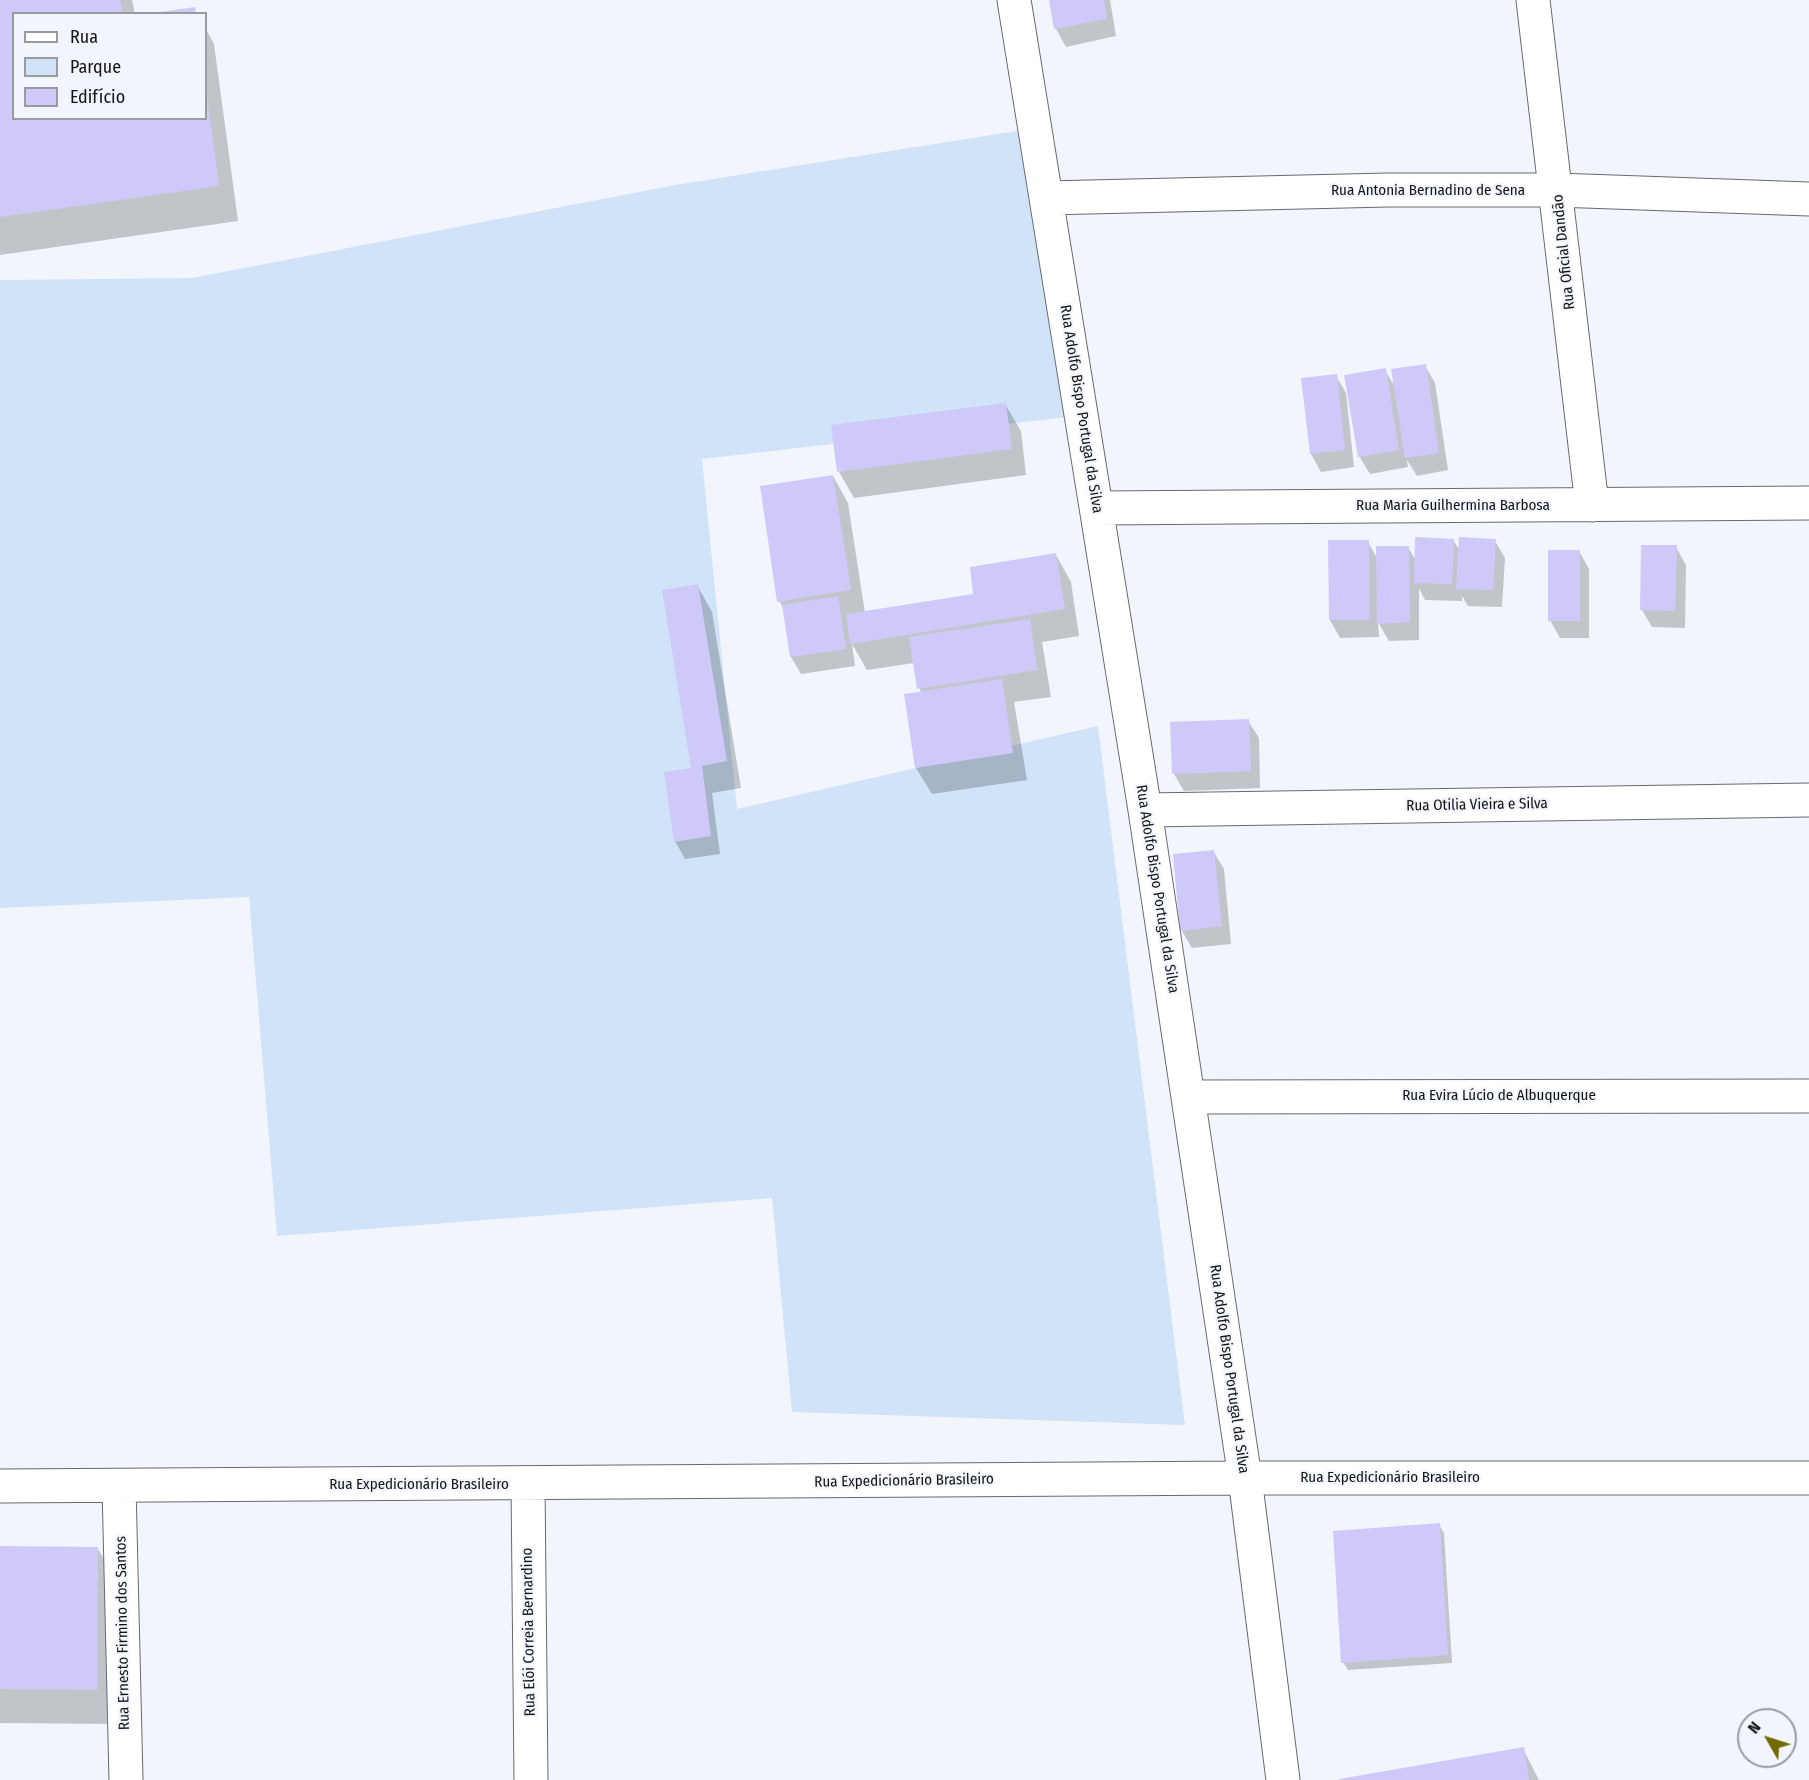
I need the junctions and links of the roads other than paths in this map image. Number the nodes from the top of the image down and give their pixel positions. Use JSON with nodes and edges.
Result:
{"nodes":[{"id":1,"x":1014,"y":0,"type":"edge"},
{"id":2,"x":1533,"y":0,"type":"edge"},
{"id":3,"x":1557,"y":190,"type":"junction"},
{"id":4,"x":1046,"y":198,"type":"junction"},
{"id":5,"x":1809,"y":198,"type":"edge"},
{"id":6,"x":1809,"y":503,"type":"edge"},
{"id":7,"x":1592,"y":505,"type":"junction"},
{"id":8,"x":1097,"y":508,"type":"junction"},
{"id":9,"x":1809,"y":800,"type":"edge"},
{"id":10,"x":1145,"y":810,"type":"junction"},
{"id":11,"x":1809,"y":1096,"type":"edge"},
{"id":12,"x":1188,"y":1097,"type":"junction"},
{"id":13,"x":1245,"y":1478,"type":"junction"},
{"id":14,"x":1809,"y":1478,"type":"edge"},
{"id":15,"x":528,"y":1484,"type":"junction"},
{"id":16,"x":0,"y":1486,"type":"edge"},
{"id":17,"x":119,"y":1486,"type":"junction"},
{"id":18,"x":126,"y":1780,"type":"edge"},
{"id":19,"x":531,"y":1780,"type":"edge"},
{"id":20,"x":1283,"y":1780,"type":"edge"}],
"edges":[{"from":1,"to":4,"type":"street","name":"Rua Adolfo Bispo Portugal da Silva"},
{"from":2,"to":3,"type":"street","name":"Rua Oficial Dandão"},
{"from":3,"to":4,"type":"street","name":"Rua Antonia Bernadino de Sena"},
{"from":3,"to":5,"type":"street","name":"Rua Antonia Bernadino de Sena"},
{"from":3,"to":7,"type":"street","name":"Rua Oficial Dandão"},
{"from":4,"to":8,"type":"street","name":"Rua Adolfo Bispo Portugal da Silva"},
{"from":6,"to":7,"type":"street","name":"Rua Maria Guilhermina Barbosa"},
{"from":7,"to":8,"type":"street","name":"Rua Maria Guilhermina Barbosa"},
{"from":8,"to":10,"type":"street","name":"Rua Adolfo Bispo Portugal da Silva"},
{"from":9,"to":10,"type":"street","name":"Rua Otilia Vieira e Silva"},
{"from":10,"to":12,"type":"street","name":"Rua Adolfo Bispo Portugal da Silva"},
{"from":11,"to":12,"type":"street","name":"Rua Evira Lúcio de Albuquerque"},
{"from":12,"to":13,"type":"street","name":"Rua Adolfo Bispo Portugal da Silva"},
{"from":13,"to":14,"type":"street","name":"Rua Expedicionário Brasileiro"},
{"from":13,"to":15,"type":"street","name":"Rua Expedicionário Brasileiro"},
{"from":13,"to":20,"type":"street","name":"Rua Adolfo Bispo Portugal da Silva"},
{"from":15,"to":17,"type":"street","name":"Rua Expedicionário Brasileiro"},
{"from":15,"to":19,"type":"street","name":"Rua Elói Correia Bernardino"},
{"from":16,"to":17,"type":"street","name":"Rua Expedicionário Brasileiro"},
{"from":17,"to":18,"type":"street","name":"Rua Ernesto Firmino dos Santos"}]}
